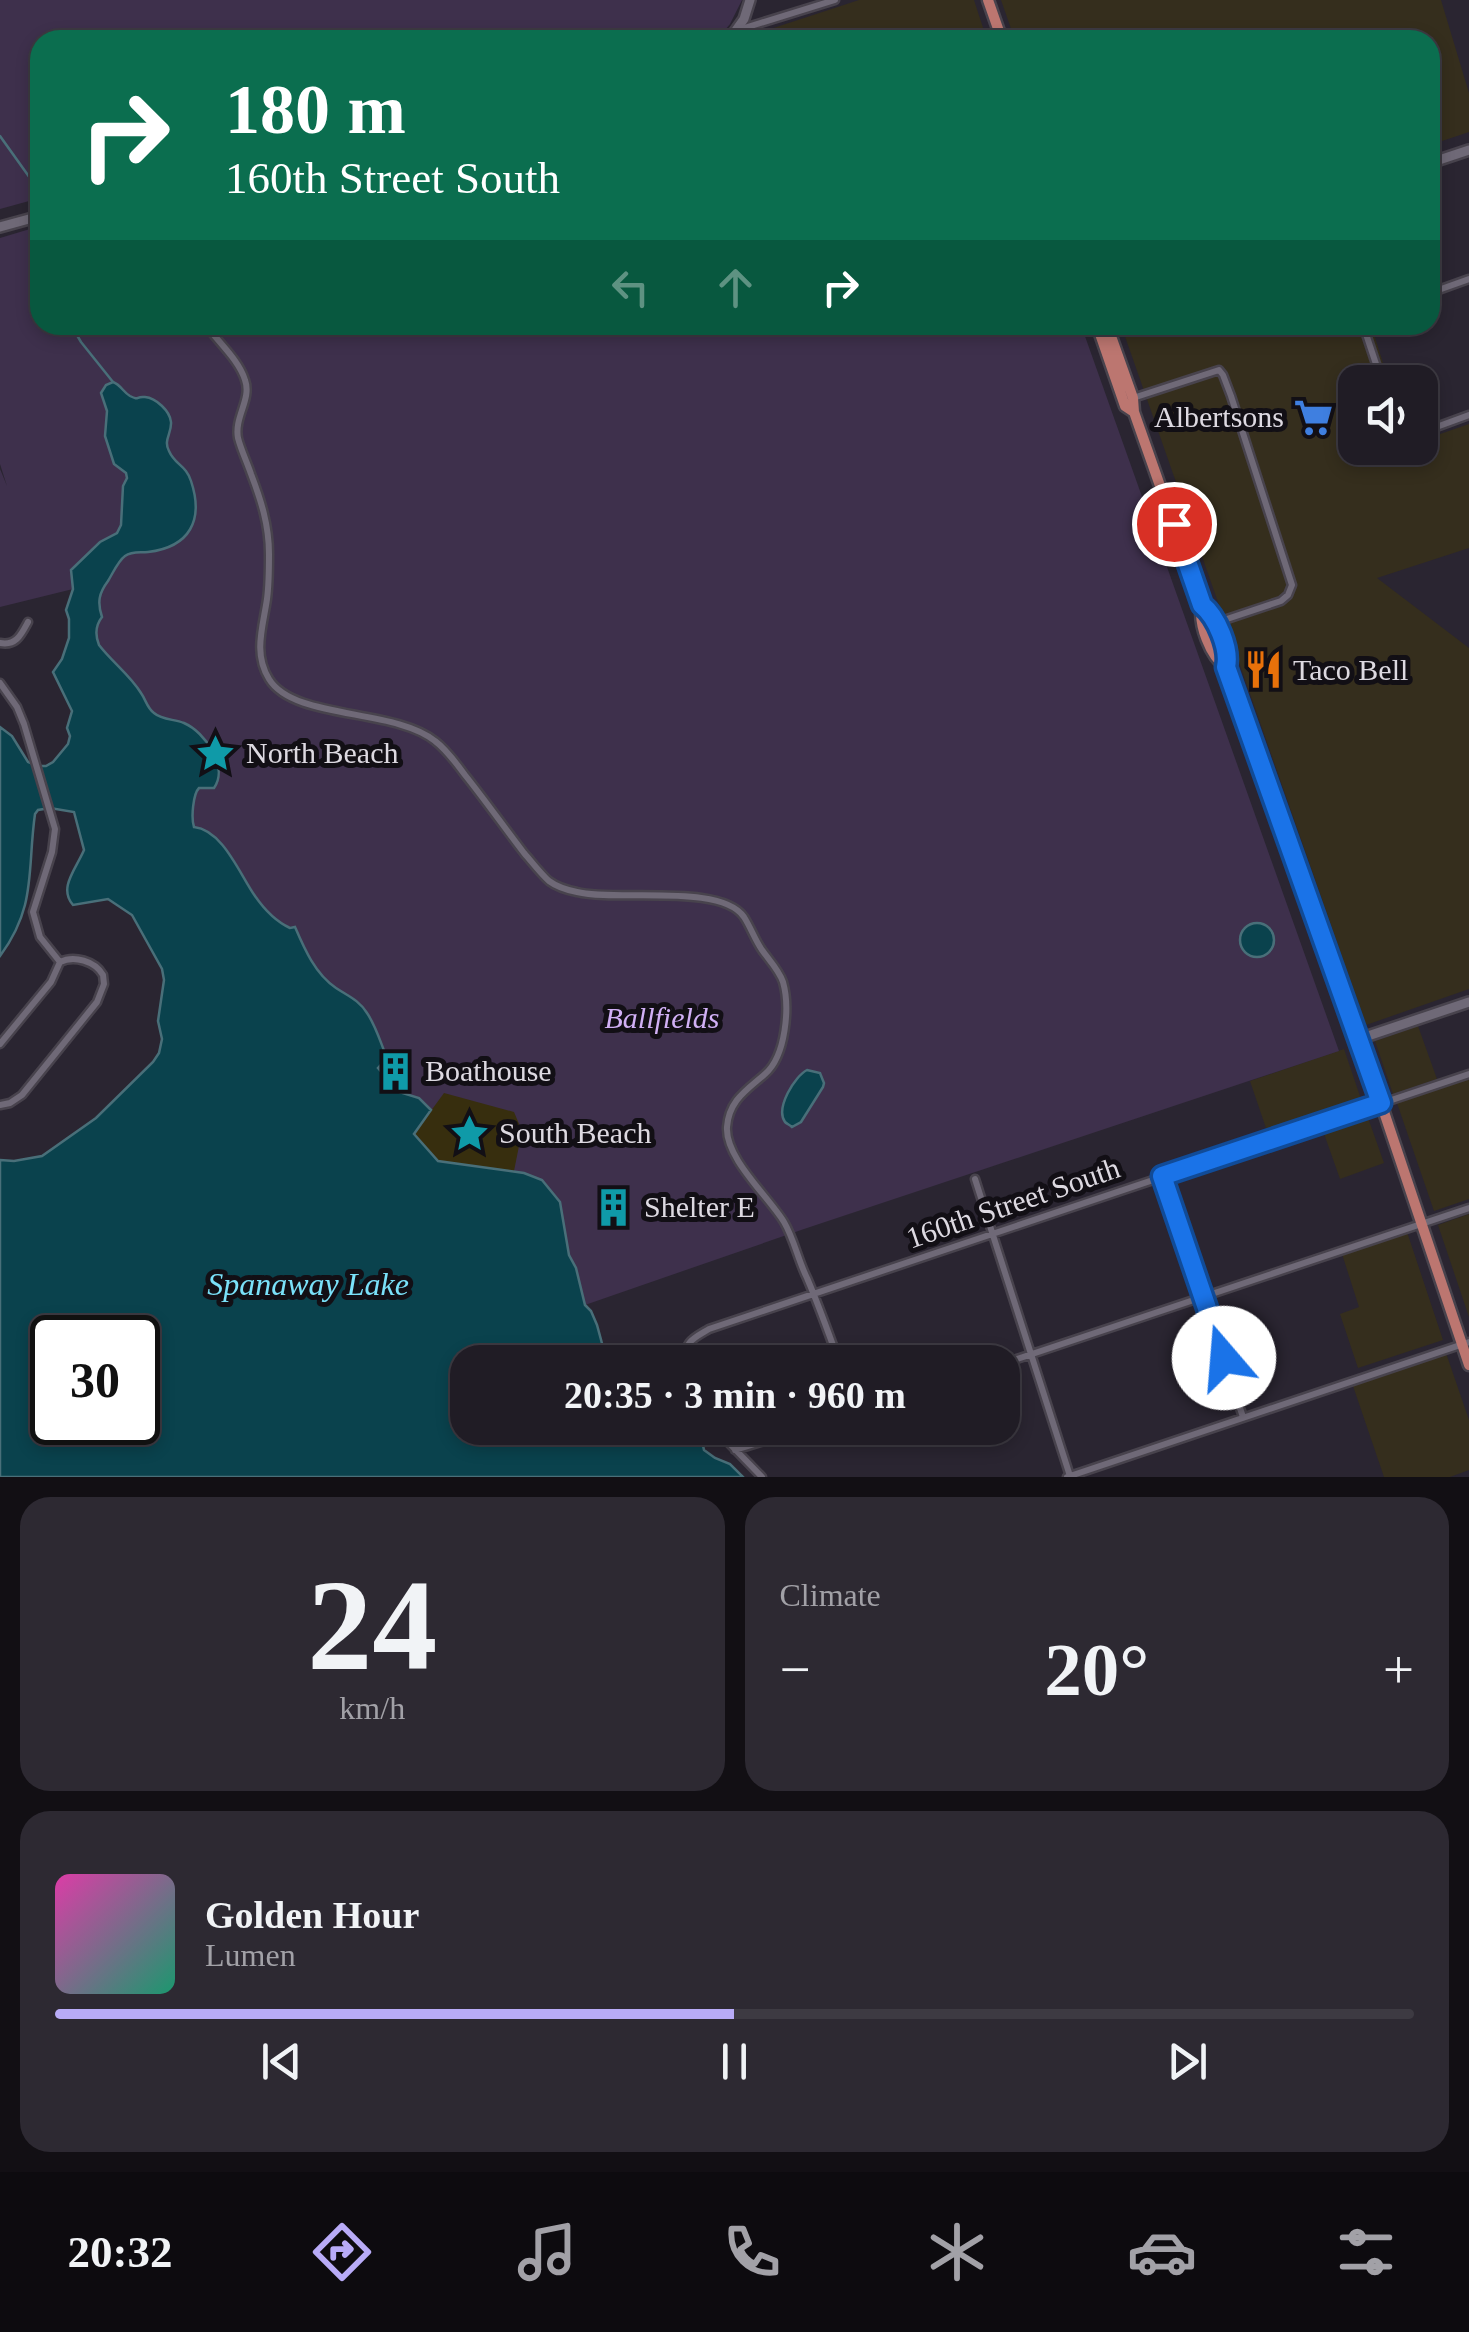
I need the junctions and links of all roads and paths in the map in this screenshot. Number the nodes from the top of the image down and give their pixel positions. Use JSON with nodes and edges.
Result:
{"nodes":[{"id":1,"x":750,"y":0,"type":"edge"},
{"id":2,"x":835,"y":0,"type":"edge"},
{"id":3,"x":988,"y":0,"type":"edge"},
{"id":4,"x":737,"y":30,"type":"joint"},
{"id":5,"x":998,"y":30,"type":"edge"},
{"id":6,"x":1469,"y":150,"type":"edge"},
{"id":7,"x":1440,"y":160,"type":"edge"},
{"id":8,"x":30,"y":219,"type":"edge"},
{"id":9,"x":0,"y":227,"type":"edge"},
{"id":10,"x":1469,"y":279,"type":"edge"},
{"id":11,"x":1440,"y":290,"type":"edge"},
{"id":12,"x":214,"y":335,"type":"edge"},
{"id":13,"x":1100,"y":335,"type":"edge"},
{"id":14,"x":1111,"y":335,"type":"edge"},
{"id":15,"x":1366,"y":335,"type":"edge"},
{"id":16,"x":1376,"y":365,"type":"edge"},
{"id":17,"x":1133,"y":398,"type":"junction"},
{"id":18,"x":1134,"y":412,"type":"junction"},
{"id":19,"x":1469,"y":414,"type":"edge"},
{"id":20,"x":1438,"y":425,"type":"edge"},
{"id":21,"x":1202,"y":605,"type":"junction"},
{"id":22,"x":28,"y":622,"type":"dead end"},
{"id":23,"x":1215,"y":623,"type":"junction"},
{"id":24,"x":0,"y":642,"type":"edge"},
{"id":25,"x":1226,"y":667,"type":"junction"},
{"id":26,"x":0,"y":683,"type":"edge"},
{"id":27,"x":60,"y":962,"type":"junction"},
{"id":28,"x":1469,"y":1002,"type":"edge"},
{"id":29,"x":1358,"y":1039,"type":"junction"},
{"id":30,"x":0,"y":1044,"type":"edge"},
{"id":31,"x":1469,"y":1074,"type":"edge"},
{"id":32,"x":1381,"y":1103,"type":"junction"},
{"id":33,"x":0,"y":1105,"type":"edge"},
{"id":34,"x":1162,"y":1176,"type":"junction"},
{"id":35,"x":975,"y":1179,"type":"dead end"},
{"id":36,"x":1469,"y":1208,"type":"edge"},
{"id":37,"x":1422,"y":1224,"type":"junction"},
{"id":38,"x":993,"y":1233,"type":"junction"},
{"id":39,"x":815,"y":1294,"type":"junction"},
{"id":40,"x":1204,"y":1297,"type":"junction"},
{"id":41,"x":1466,"y":1343,"type":"edge"},
{"id":42,"x":688,"y":1345,"type":"edge"},
{"id":43,"x":832,"y":1345,"type":"edge"},
{"id":44,"x":1031,"y":1355,"type":"junction"},
{"id":45,"x":1020,"y":1358,"type":"edge"},
{"id":46,"x":1469,"y":1365,"type":"edge"},
{"id":47,"x":1243,"y":1418,"type":"junction"},
{"id":48,"x":732,"y":1445,"type":"edge"},
{"id":49,"x":751,"y":1445,"type":"edge"},
{"id":50,"x":735,"y":1450,"type":"junction"},
{"id":51,"x":762,"y":1477,"type":"edge"},
{"id":52,"x":1069,"y":1477,"type":"edge"}],
"edges":[{"from":1,"to":4,"type":"street"},
{"from":2,"to":4,"type":"street"},
{"from":3,"to":5,"type":"main road"},
{"from":6,"to":7,"type":"street"},
{"from":8,"to":9,"type":"street"},
{"from":10,"to":11,"type":"street"},
{"from":12,"to":39,"type":"street"},
{"from":13,"to":18,"type":"main road"},
{"from":14,"to":17,"type":"main road"},
{"from":15,"to":16,"type":"street"},
{"from":17,"to":18,"type":"main road"},
{"from":17,"to":23,"type":"street"},
{"from":18,"to":21,"type":"main road"},
{"from":19,"to":20,"type":"street"},
{"from":21,"to":23,"type":"main road"},
{"from":21,"to":25,"type":"main road"},
{"from":22,"to":24,"type":"street"},
{"from":23,"to":25,"type":"main road"},
{"from":25,"to":29,"type":"main road"},
{"from":26,"to":27,"type":"street"},
{"from":27,"to":30,"type":"street"},
{"from":27,"to":33,"type":"street"},
{"from":28,"to":29,"type":"street"},
{"from":29,"to":32,"type":"main road"},
{"from":31,"to":32,"type":"street","name":"160th Street South"},
{"from":32,"to":34,"type":"street","name":"160th Street South"},
{"from":32,"to":37,"type":"main road"},
{"from":34,"to":38,"type":"street","name":"160th Street South"},
{"from":34,"to":40,"type":"street"},
{"from":35,"to":38,"type":"street"},
{"from":36,"to":37,"type":"street"},
{"from":37,"to":40,"type":"street"},
{"from":37,"to":41,"type":"main road"},
{"from":38,"to":39,"type":"street","name":"160th Street South"},
{"from":38,"to":44,"type":"street"},
{"from":39,"to":42,"type":"street","name":"160th Street South"},
{"from":39,"to":43,"type":"street"},
{"from":40,"to":44,"type":"street"},
{"from":40,"to":47,"type":"street"},
{"from":41,"to":46,"type":"main road"},
{"from":41,"to":47,"type":"street"},
{"from":44,"to":45,"type":"street"},
{"from":44,"to":52,"type":"street"},
{"from":47,"to":52,"type":"street"},
{"from":48,"to":50,"type":"street"},
{"from":49,"to":50,"type":"street"},
{"from":50,"to":51,"type":"street"}]}
